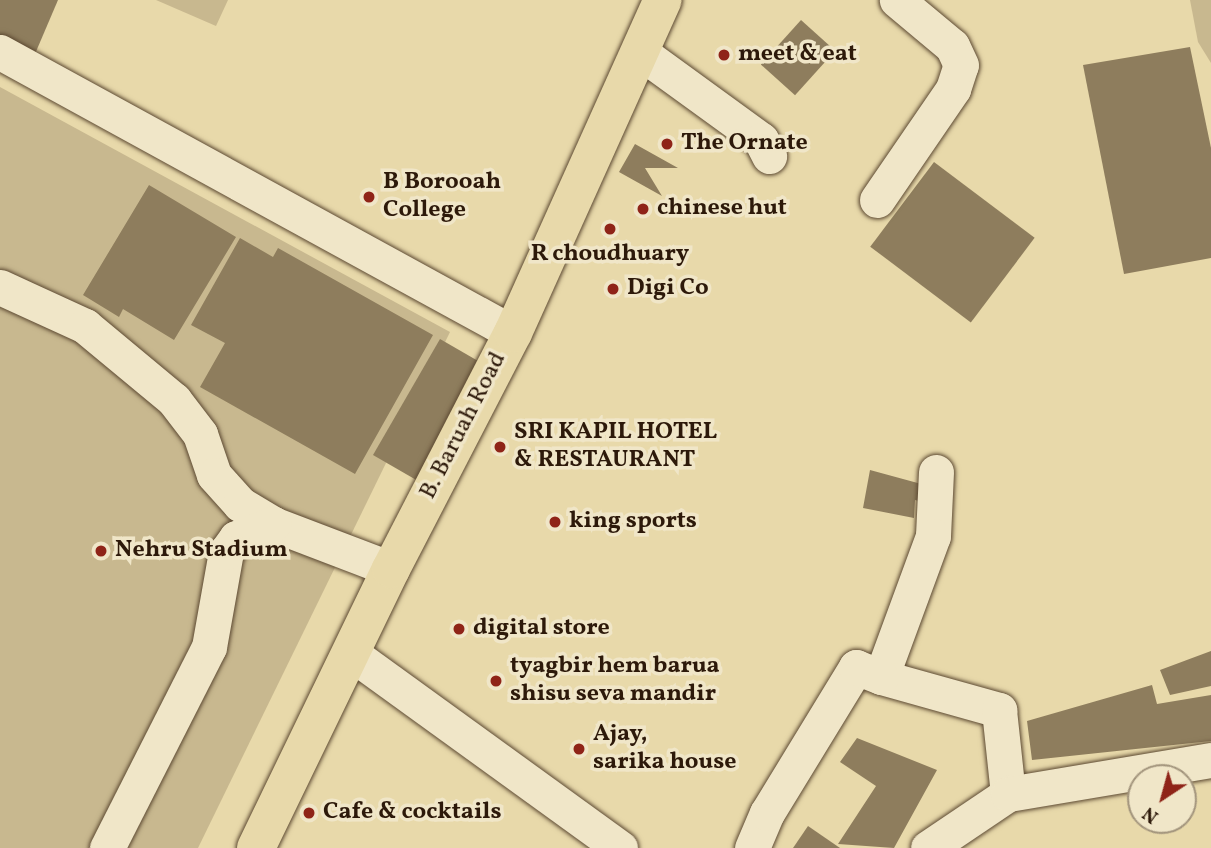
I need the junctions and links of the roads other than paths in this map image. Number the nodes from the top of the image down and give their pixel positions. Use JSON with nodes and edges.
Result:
{"nodes":[{"id":1,"x":663,"y":0,"type":"edge"},
{"id":2,"x":897,"y":0,"type":"edge"},
{"id":3,"x":0,"y":52,"type":"edge"},
{"id":4,"x":640,"y":52,"type":"junction"},
{"id":5,"x":769,"y":156,"type":"dead end"},
{"id":6,"x":877,"y":200,"type":"dead end"},
{"id":7,"x":0,"y":287,"type":"edge"},
{"id":8,"x":513,"y":333,"type":"junction"},
{"id":9,"x":936,"y":472,"type":"dead end"},
{"id":10,"x":273,"y":524,"type":"junction"},
{"id":11,"x":391,"y":569,"type":"junction"},
{"id":12,"x":352,"y":654,"type":"junction"},
{"id":13,"x":881,"y":677,"type":"junction"},
{"id":14,"x":1211,"y":760,"type":"edge"},
{"id":15,"x":1008,"y":794,"type":"junction"},
{"id":16,"x":107,"y":848,"type":"edge"},
{"id":17,"x":256,"y":848,"type":"edge"},
{"id":18,"x":620,"y":848,"type":"edge"},
{"id":19,"x":752,"y":848,"type":"edge"},
{"id":20,"x":928,"y":848,"type":"edge"}],
"edges":[{"from":1,"to":4,"type":"main road","name":"B. Baruah Road"},
{"from":2,"to":6,"type":"street"},
{"from":3,"to":8,"type":"street"},
{"from":4,"to":5,"type":"street"},
{"from":4,"to":8,"type":"main road","name":"B. Baruah Road"},
{"from":7,"to":10,"type":"street"},
{"from":8,"to":11,"type":"main road","name":"B. Baruah Road"},
{"from":9,"to":13,"type":"street"},
{"from":10,"to":11,"type":"street"},
{"from":10,"to":16,"type":"street"},
{"from":11,"to":12,"type":"main road","name":"B. Baruah Road"},
{"from":12,"to":17,"type":"main road","name":"B. Baruah Road"},
{"from":12,"to":18,"type":"street"},
{"from":13,"to":15,"type":"street"},
{"from":13,"to":19,"type":"street"},
{"from":14,"to":15,"type":"street"},
{"from":15,"to":20,"type":"street"}]}
